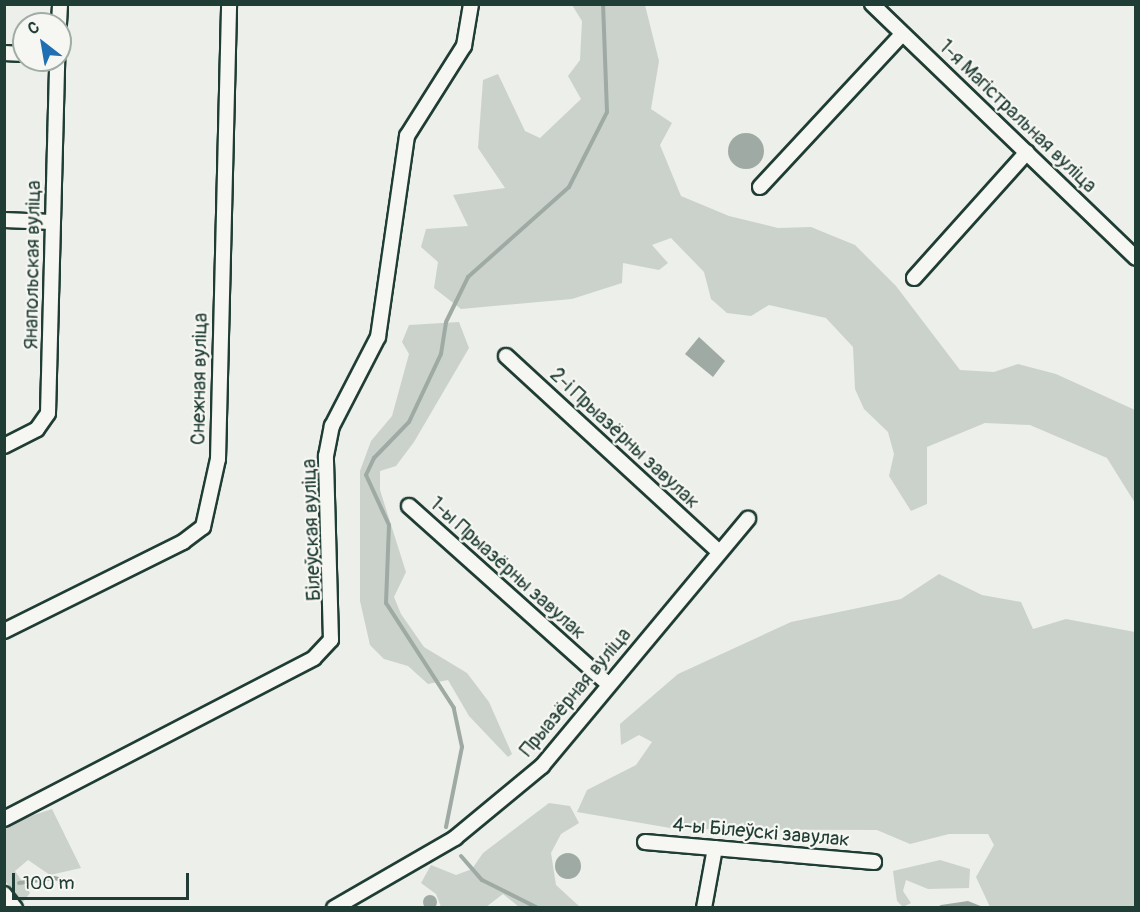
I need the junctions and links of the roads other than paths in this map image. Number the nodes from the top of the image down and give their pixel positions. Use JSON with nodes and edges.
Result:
{"nodes":[{"id":1,"x":230,"y":4,"type":"edge"},
{"id":2,"x":471,"y":4,"type":"edge"},
{"id":3,"x":872,"y":4,"type":"edge"},
{"id":4,"x":902,"y":34,"type":"junction"},
{"id":5,"x":57,"y":72,"type":"edge"},
{"id":6,"x":1027,"y":152,"type":"junction"},
{"id":7,"x":760,"y":187,"type":"dead end"},
{"id":8,"x":4,"y":220,"type":"edge"},
{"id":9,"x":51,"y":222,"type":"junction"},
{"id":10,"x":1136,"y":258,"type":"edge"},
{"id":11,"x":914,"y":278,"type":"dead end"},
{"id":12,"x":506,"y":356,"type":"dead end"},
{"id":13,"x":4,"y":446,"type":"edge"},
{"id":14,"x":409,"y":506,"type":"dead end"},
{"id":15,"x":748,"y":519,"type":"dead end"},
{"id":16,"x":717,"y":549,"type":"junction"},
{"id":17,"x":4,"y":630,"type":"edge"},
{"id":18,"x":608,"y":684,"type":"junction"},
{"id":19,"x":4,"y":819,"type":"edge"},
{"id":20,"x":645,"y":842,"type":"dead end"},
{"id":21,"x":715,"y":848,"type":"junction"},
{"id":22,"x":874,"y":862,"type":"dead end"},
{"id":23,"x":4,"y":894,"type":"edge"},
{"id":24,"x":15,"y":908,"type":"edge"},
{"id":25,"x":334,"y":908,"type":"edge"},
{"id":26,"x":704,"y":908,"type":"edge"}],
"edges":[{"from":1,"to":17,"type":"street","name":"Снежная вуліца"},
{"from":2,"to":19,"type":"street","name":"Білеўская вуліца"},
{"from":3,"to":4,"type":"street","name":"1-я Магістральная вуліца"},
{"from":4,"to":6,"type":"street","name":"1-я Магістральная вуліца"},
{"from":4,"to":7,"type":"street"},
{"from":5,"to":9,"type":"street","name":"Янапольская вуліца"},
{"from":6,"to":10,"type":"street","name":"1-я Магістральная вуліца"},
{"from":6,"to":11,"type":"street"},
{"from":8,"to":9,"type":"street"},
{"from":9,"to":13,"type":"street","name":"Янапольская вуліца"},
{"from":12,"to":16,"type":"street","name":"2-і Прыазёрны завулак"},
{"from":14,"to":18,"type":"street","name":"1-ы Прыазёрны завулак"},
{"from":15,"to":16,"type":"street","name":"Прыазёрная вуліца"},
{"from":16,"to":18,"type":"street","name":"Прыазёрная вуліца"},
{"from":18,"to":25,"type":"street","name":"Прыазёрная вуліца"},
{"from":20,"to":21,"type":"street","name":"4-ы Білеўскі завулак"},
{"from":21,"to":22,"type":"street","name":"4-ы Білеўскі завулак"},
{"from":21,"to":26,"type":"street"},
{"from":23,"to":24,"type":"street"}]}
